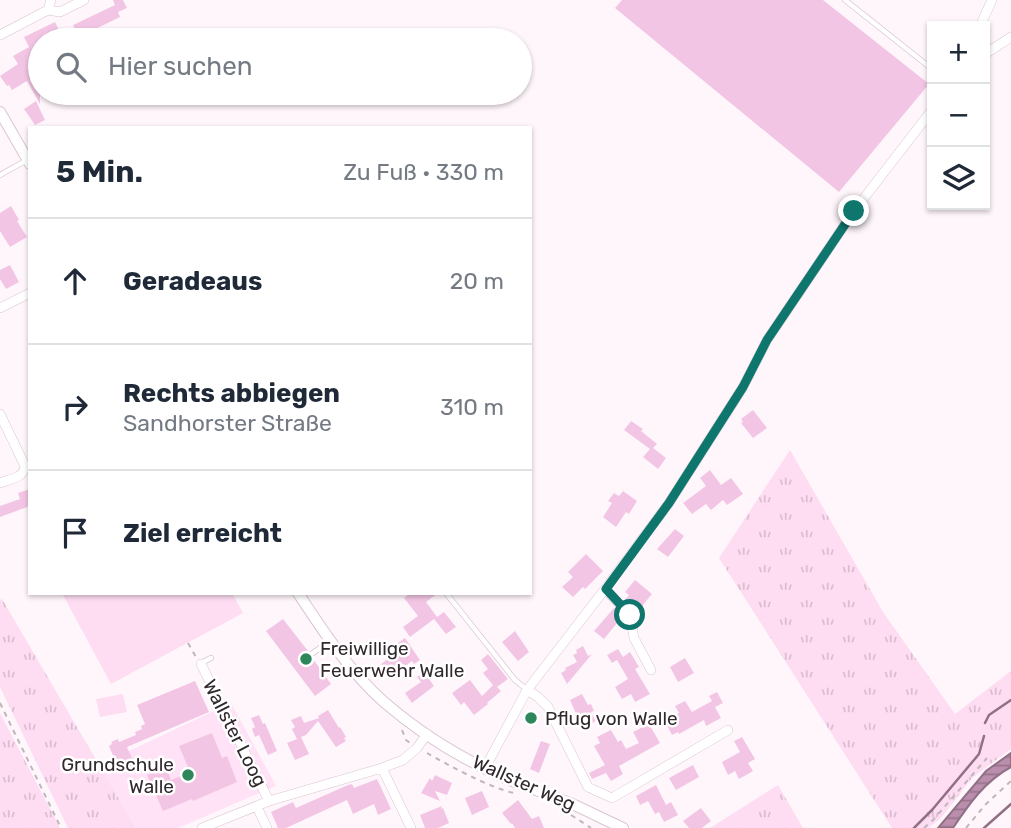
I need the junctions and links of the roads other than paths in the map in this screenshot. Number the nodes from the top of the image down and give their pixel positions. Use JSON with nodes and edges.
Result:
{"nodes":[{"id":1,"x":51,"y":0,"type":"edge"},
{"id":2,"x":85,"y":0,"type":"edge"},
{"id":3,"x":845,"y":0,"type":"edge"},
{"id":4,"x":992,"y":0,"type":"edge"},
{"id":5,"x":47,"y":10,"type":"junction"},
{"id":6,"x":982,"y":21,"type":"edge"},
{"id":7,"x":0,"y":36,"type":"edge"},
{"id":8,"x":1011,"y":37,"type":"edge"},
{"id":9,"x":990,"y":51,"type":"edge"},
{"id":10,"x":927,"y":65,"type":"edge"},
{"id":11,"x":0,"y":112,"type":"edge"},
{"id":12,"x":927,"y":116,"type":"edge"},
{"id":13,"x":28,"y":160,"type":"edge"},
{"id":14,"x":28,"y":162,"type":"edge"},
{"id":15,"x":0,"y":175,"type":"edge"},
{"id":16,"x":28,"y":294,"type":"edge"},
{"id":17,"x":0,"y":308,"type":"edge"},
{"id":18,"x":0,"y":414,"type":"edge"},
{"id":19,"x":0,"y":483,"type":"edge"},
{"id":20,"x":606,"y":589,"type":"junction"},
{"id":21,"x":299,"y":595,"type":"edge"},
{"id":22,"x":448,"y":595,"type":"edge"},
{"id":23,"x":331,"y":640,"type":"junction"},
{"id":24,"x":310,"y":654,"type":"dead end"},
{"id":25,"x":211,"y":659,"type":"dead end"},
{"id":26,"x":201,"y":664,"type":"joint"},
{"id":27,"x":651,"y":670,"type":"dead end"},
{"id":28,"x":527,"y":690,"type":"junction"},
{"id":29,"x":728,"y":730,"type":"dead end"},
{"id":30,"x":427,"y":734,"type":"junction"},
{"id":31,"x":382,"y":768,"type":"junction"},
{"id":32,"x":485,"y":768,"type":"junction"},
{"id":33,"x":269,"y":801,"type":"junction"},
{"id":34,"x":257,"y":807,"type":"junction"},
{"id":35,"x":202,"y":828,"type":"edge"},
{"id":36,"x":267,"y":828,"type":"edge"},
{"id":37,"x":411,"y":828,"type":"edge"},
{"id":38,"x":623,"y":828,"type":"edge"}],
"edges":[{"from":1,"to":5,"type":"street"},
{"from":2,"to":5,"type":"street"},
{"from":3,"to":10,"type":"lane"},
{"from":4,"to":6,"type":"street"},
{"from":5,"to":7,"type":"street"},
{"from":8,"to":9,"type":"street"},
{"from":11,"to":13,"type":"street"},
{"from":12,"to":20,"type":"street"},
{"from":14,"to":15,"type":"lane"},
{"from":16,"to":17,"type":"street"},
{"from":18,"to":19,"type":"street"},
{"from":20,"to":27,"type":"street"},
{"from":20,"to":28,"type":"street"},
{"from":21,"to":23,"type":"street","name":"Wallster Weg"},
{"from":22,"to":28,"type":"lane"},
{"from":23,"to":24,"type":"lane"},
{"from":23,"to":30,"type":"street","name":"Wallster Weg"},
{"from":25,"to":26,"type":"lane"},
{"from":26,"to":33,"type":"street","name":"Wallster Loog"},
{"from":28,"to":29,"type":"street"},
{"from":28,"to":32,"type":"street"},
{"from":30,"to":31,"type":"street","name":"Wallster Loog"},
{"from":30,"to":32,"type":"street","name":"Wallster Weg"},
{"from":31,"to":33,"type":"street","name":"Wallster Loog"},
{"from":31,"to":37,"type":"street"},
{"from":32,"to":38,"type":"street","name":"Wallster Weg"},
{"from":33,"to":34,"type":"street","name":"Wallster Loog"},
{"from":34,"to":35,"type":"street","name":"Wallster Loog"},
{"from":34,"to":36,"type":"street"}]}
